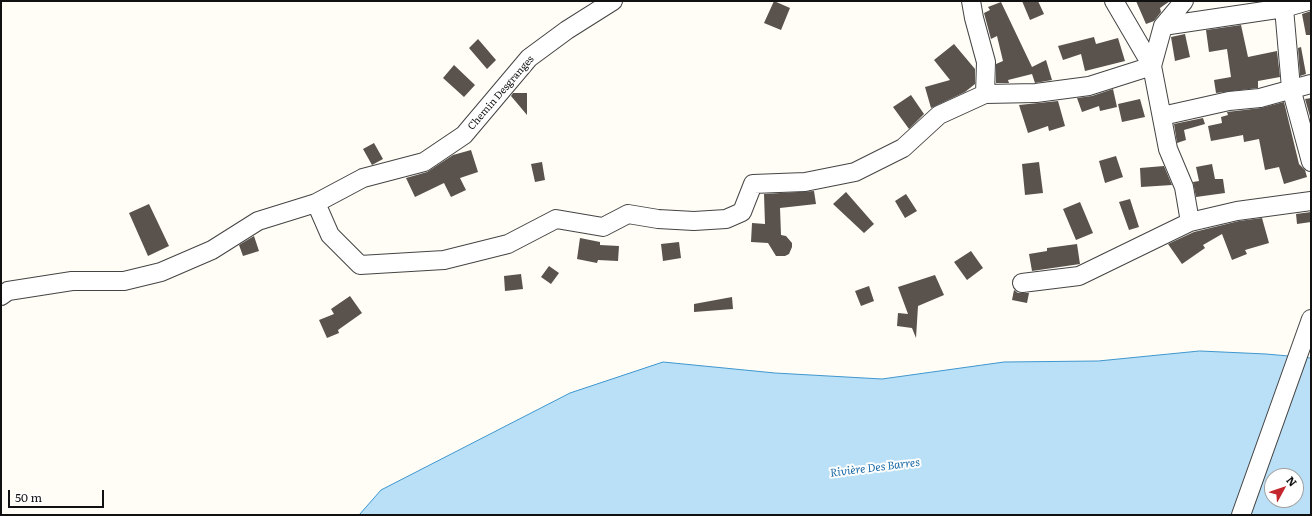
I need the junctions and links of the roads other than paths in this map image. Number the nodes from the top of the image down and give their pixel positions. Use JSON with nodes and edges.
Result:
{"nodes":[{"id":1,"x":613,"y":1,"type":"edge"},
{"id":2,"x":971,"y":1,"type":"edge"},
{"id":3,"x":1114,"y":1,"type":"edge"},
{"id":4,"x":1184,"y":1,"type":"edge"},
{"id":5,"x":1308,"y":1,"type":"edge"},
{"id":6,"x":1282,"y":5,"type":"edge"},
{"id":7,"x":1163,"y":26,"type":"junction"},
{"id":8,"x":1152,"y":66,"type":"junction"},
{"id":9,"x":1311,"y":84,"type":"edge"},
{"id":10,"x":1291,"y":88,"type":"junction"},
{"id":11,"x":985,"y":94,"type":"junction"},
{"id":12,"x":1162,"y":116,"type":"junction"},
{"id":13,"x":1311,"y":162,"type":"edge"},
{"id":14,"x":1311,"y":201,"type":"edge"},
{"id":15,"x":316,"y":203,"type":"junction"},
{"id":16,"x":1190,"y":222,"type":"junction"},
{"id":17,"x":1022,"y":283,"type":"dead end"},
{"id":18,"x":1,"y":296,"type":"edge"},
{"id":19,"x":1311,"y":319,"type":"edge"},
{"id":20,"x":1241,"y":515,"type":"edge"}],
"edges":[{"from":1,"to":15,"type":"street","name":"Chemin Desgranges"},
{"from":2,"to":11,"type":"street"},
{"from":3,"to":8,"type":"street"},
{"from":4,"to":7,"type":"street"},
{"from":5,"to":6,"type":"street"},
{"from":6,"to":7,"type":"street"},
{"from":6,"to":10,"type":"street"},
{"from":7,"to":8,"type":"street"},
{"from":8,"to":11,"type":"street"},
{"from":8,"to":12,"type":"street"},
{"from":9,"to":10,"type":"street"},
{"from":10,"to":12,"type":"street"},
{"from":10,"to":13,"type":"street"},
{"from":11,"to":15,"type":"street"},
{"from":12,"to":16,"type":"street"},
{"from":14,"to":16,"type":"street"},
{"from":15,"to":18,"type":"street","name":"Chemin Desgranges"},
{"from":16,"to":17,"type":"street"},
{"from":19,"to":20,"type":"street"}]}
